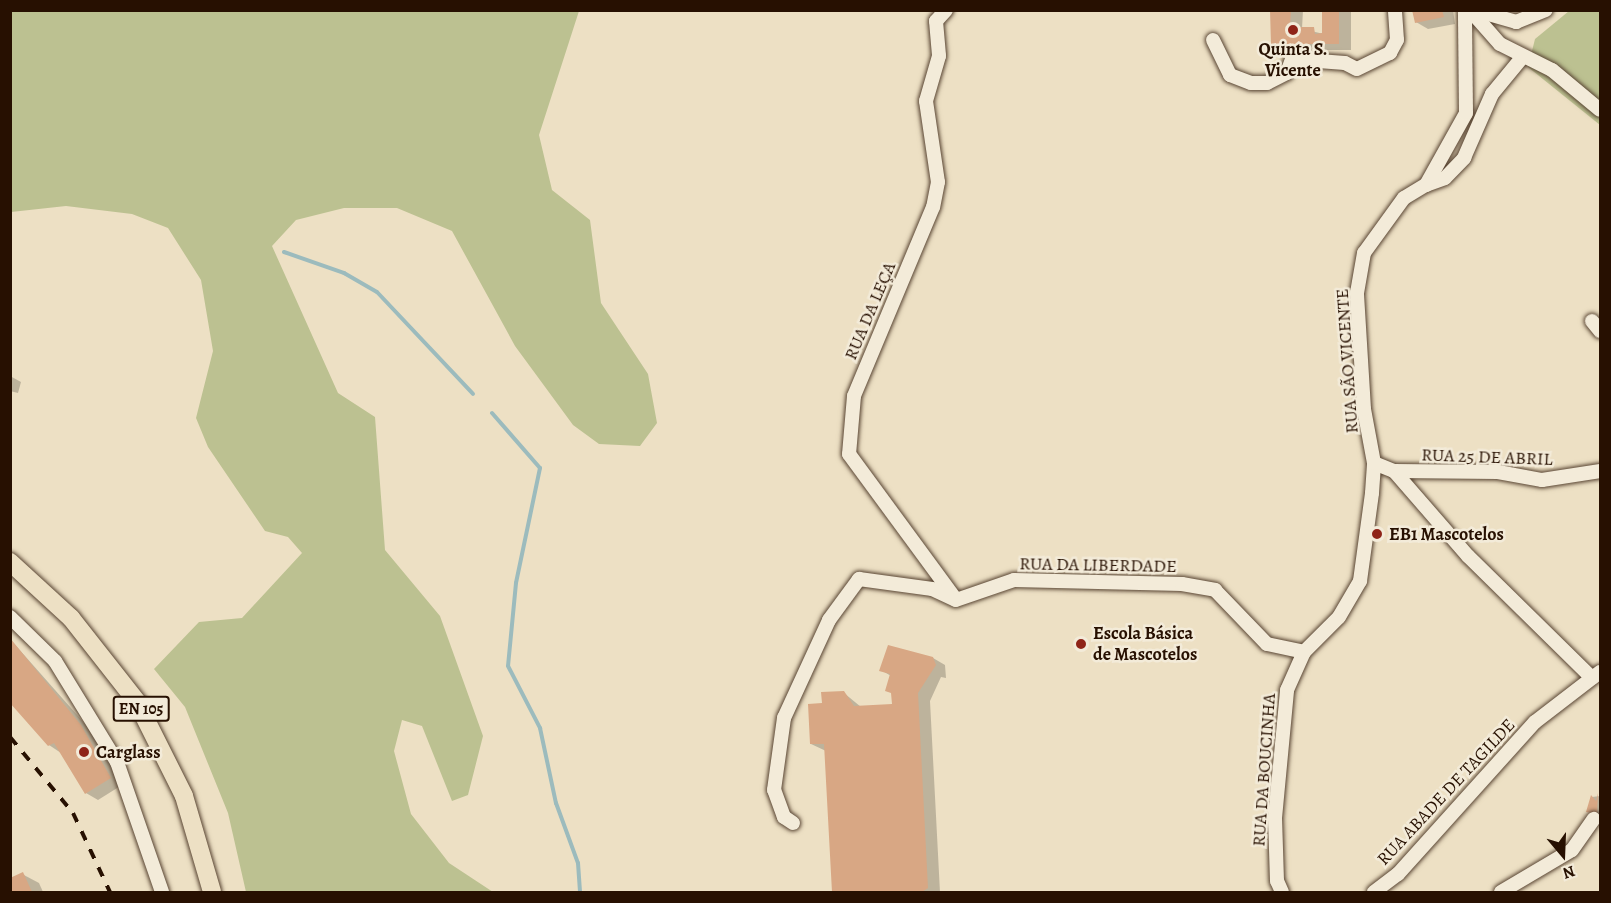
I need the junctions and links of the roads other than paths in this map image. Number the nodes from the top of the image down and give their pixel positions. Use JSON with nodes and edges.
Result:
{"nodes":[{"id":1,"x":946,"y":10,"type":"edge"},
{"id":2,"x":1395,"y":10,"type":"edge"},
{"id":3,"x":1465,"y":10,"type":"edge"},
{"id":4,"x":1470,"y":10,"type":"edge"},
{"id":5,"x":1476,"y":10,"type":"edge"},
{"id":6,"x":1546,"y":10,"type":"edge"},
{"id":7,"x":1213,"y":40,"type":"dead end"},
{"id":8,"x":1521,"y":59,"type":"junction"},
{"id":9,"x":1600,"y":110,"type":"edge"},
{"id":10,"x":1426,"y":184,"type":"junction"},
{"id":11,"x":1374,"y":463,"type":"junction"},
{"id":12,"x":1394,"y":471,"type":"junction"},
{"id":13,"x":1600,"y":471,"type":"edge"},
{"id":14,"x":10,"y":562,"type":"edge"},
{"id":15,"x":956,"y":600,"type":"junction"},
{"id":16,"x":10,"y":617,"type":"edge"},
{"id":17,"x":1304,"y":652,"type":"junction"},
{"id":18,"x":1596,"y":675,"type":"edge"},
{"id":19,"x":1593,"y":819,"type":"dead end"},
{"id":20,"x":793,"y":823,"type":"dead end"},
{"id":21,"x":162,"y":892,"type":"edge"},
{"id":22,"x":212,"y":892,"type":"edge"},
{"id":23,"x":1282,"y":892,"type":"edge"},
{"id":24,"x":1374,"y":892,"type":"edge"},
{"id":25,"x":1502,"y":892,"type":"edge"}],
"edges":[{"from":1,"to":15,"type":"street","name":"RUA DA LEÇA"},
{"from":2,"to":7,"type":"street"},
{"from":3,"to":10,"type":"street","name":"RUA SÃO VICENTE"},
{"from":4,"to":8,"type":"street"},
{"from":5,"to":6,"type":"street"},
{"from":8,"to":9,"type":"street"},
{"from":8,"to":10,"type":"street"},
{"from":10,"to":11,"type":"street","name":"RUA SÃO VICENTE"},
{"from":11,"to":12,"type":"street","name":"RUA 25 DE ABRIL"},
{"from":11,"to":17,"type":"street","name":"RUA SÃO VICENTE"},
{"from":12,"to":13,"type":"street","name":"RUA 25 DE ABRIL"},
{"from":12,"to":18,"type":"street"},
{"from":14,"to":22,"type":"main road","number":"EN 105"},
{"from":15,"to":17,"type":"street","name":"RUA DA LIBERDADE"},
{"from":15,"to":20,"type":"street"},
{"from":16,"to":21,"type":"street"},
{"from":17,"to":23,"type":"street","name":"RUA DA BOUCINHA"},
{"from":18,"to":24,"type":"street","name":"RUA ABADE DE TAGILDE"},
{"from":19,"to":25,"type":"street"}]}
